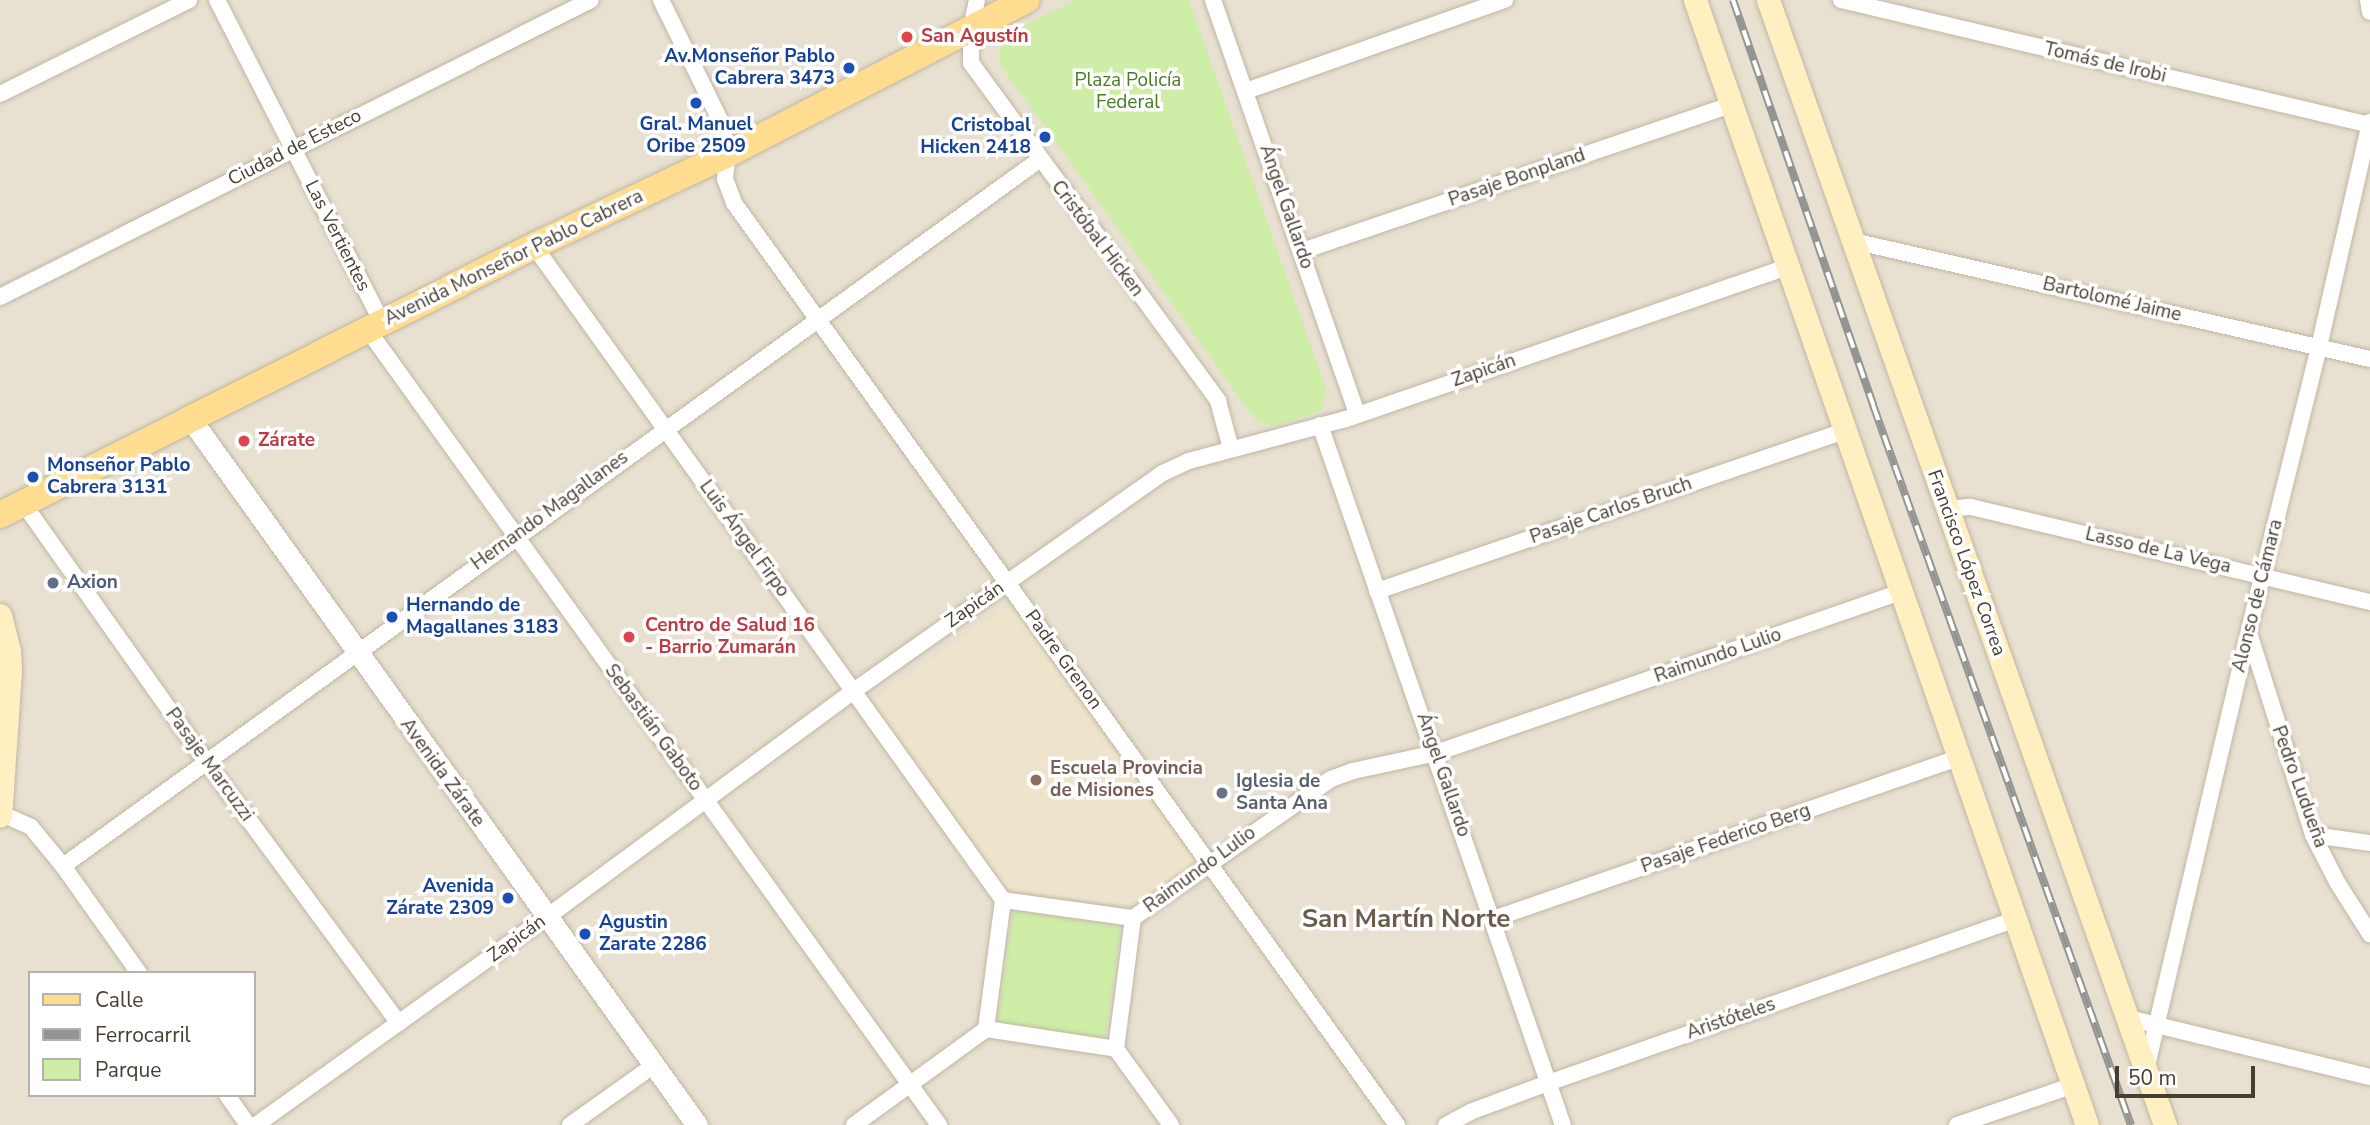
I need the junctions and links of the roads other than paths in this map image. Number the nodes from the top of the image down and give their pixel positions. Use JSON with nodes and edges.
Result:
{"nodes":[{"id":1,"x":189,"y":0,"type":"edge"},
{"id":2,"x":217,"y":0,"type":"edge"},
{"id":3,"x":590,"y":0,"type":"edge"},
{"id":4,"x":661,"y":0,"type":"edge"},
{"id":5,"x":977,"y":0,"type":"edge"},
{"id":6,"x":1027,"y":0,"type":"edge"},
{"id":7,"x":1213,"y":0,"type":"edge"},
{"id":8,"x":1505,"y":0,"type":"edge"},
{"id":9,"x":1695,"y":0,"type":"edge"},
{"id":10,"x":1768,"y":0,"type":"edge"},
{"id":11,"x":1841,"y":0,"type":"edge"},
{"id":12,"x":2368,"y":0,"type":"edge"},
{"id":13,"x":2370,"y":12,"type":"edge"},
{"id":14,"x":971,"y":28,"type":"junction"},
{"id":15,"x":1246,"y":91,"type":"junction"},
{"id":16,"x":0,"y":94,"type":"edge"},
{"id":17,"x":1731,"y":105,"type":"junction"},
{"id":18,"x":2370,"y":124,"type":"edge"},
{"id":19,"x":292,"y":149,"type":"junction"},
{"id":20,"x":728,"y":154,"type":"junction"},
{"id":21,"x":1039,"y":160,"type":"junction"},
{"id":22,"x":1853,"y":241,"type":"junction"},
{"id":23,"x":534,"y":246,"type":"junction"},
{"id":24,"x":1303,"y":251,"type":"junction"},
{"id":25,"x":1787,"y":267,"type":"junction"},
{"id":26,"x":0,"y":297,"type":"edge"},
{"id":27,"x":816,"y":318,"type":"junction"},
{"id":28,"x":375,"y":326,"type":"junction"},
{"id":29,"x":2319,"y":347,"type":"junction"},
{"id":30,"x":2370,"y":359,"type":"edge"},
{"id":31,"x":1357,"y":414,"type":"junction"},
{"id":32,"x":190,"y":418,"type":"junction"},
{"id":33,"x":1320,"y":425,"type":"junction"},
{"id":34,"x":663,"y":429,"type":"junction"},
{"id":35,"x":1844,"y":431,"type":"junction"},
{"id":36,"x":1231,"y":449,"type":"junction"},
{"id":37,"x":11,"y":509,"type":"edge"},
{"id":38,"x":1946,"y":509,"type":"junction"},
{"id":39,"x":514,"y":537,"type":"junction"},
{"id":40,"x":2262,"y":576,"type":"junction"},
{"id":41,"x":1007,"y":582,"type":"junction"},
{"id":42,"x":1377,"y":591,"type":"junction"},
{"id":43,"x":1902,"y":592,"type":"junction"},
{"id":44,"x":2370,"y":602,"type":"edge"},
{"id":45,"x":0,"y":615,"type":"edge"},
{"id":46,"x":2249,"y":630,"type":"junction"},
{"id":47,"x":356,"y":654,"type":"junction"},
{"id":48,"x":855,"y":690,"type":"junction"},
{"id":49,"x":1436,"y":753,"type":"junction"},
{"id":50,"x":1959,"y":758,"type":"junction"},
{"id":51,"x":207,"y":763,"type":"junction"},
{"id":52,"x":706,"y":802,"type":"junction"},
{"id":53,"x":0,"y":814,"type":"edge"},
{"id":54,"x":2313,"y":835,"type":"junction"},
{"id":55,"x":2370,"y":843,"type":"edge"},
{"id":56,"x":1209,"y":862,"type":"junction"},
{"id":57,"x":63,"y":866,"type":"junction"},
{"id":58,"x":1003,"y":900,"type":"junction"},
{"id":59,"x":547,"y":917,"type":"junction"},
{"id":60,"x":1133,"y":918,"type":"junction"},
{"id":61,"x":1493,"y":919,"type":"junction"},
{"id":62,"x":2017,"y":919,"type":"junction"},
{"id":63,"x":2370,"y":934,"type":"edge"},
{"id":64,"x":138,"y":971,"type":"edge"},
{"id":65,"x":2128,"y":1018,"type":"junction"},
{"id":66,"x":399,"y":1023,"type":"junction"},
{"id":67,"x":2157,"y":1026,"type":"junction"},
{"id":68,"x":986,"y":1029,"type":"junction"},
{"id":69,"x":1116,"y":1049,"type":"junction"},
{"id":70,"x":654,"y":1065,"type":"junction"},
{"id":71,"x":2146,"y":1070,"type":"junction"},
{"id":72,"x":2370,"y":1077,"type":"edge"},
{"id":73,"x":1548,"y":1083,"type":"junction"},
{"id":74,"x":909,"y":1085,"type":"junction"},
{"id":75,"x":2074,"y":1085,"type":"junction"},
{"id":76,"x":228,"y":1097,"type":"edge"},
{"id":77,"x":248,"y":1125,"type":"edge"},
{"id":78,"x":256,"y":1125,"type":"edge"},
{"id":79,"x":570,"y":1125,"type":"edge"},
{"id":80,"x":697,"y":1125,"type":"edge"},
{"id":81,"x":854,"y":1125,"type":"edge"},
{"id":82,"x":939,"y":1125,"type":"edge"},
{"id":83,"x":1171,"y":1125,"type":"edge"},
{"id":84,"x":1397,"y":1125,"type":"edge"},
{"id":85,"x":1446,"y":1125,"type":"edge"},
{"id":86,"x":1563,"y":1125,"type":"edge"},
{"id":87,"x":1957,"y":1125,"type":"edge"},
{"id":88,"x":2087,"y":1125,"type":"edge"},
{"id":89,"x":2165,"y":1125,"type":"edge"}],
"edges":[{"from":1,"to":16,"type":"street"},
{"from":2,"to":19,"type":"street","name":"Las Vertientes"},
{"from":3,"to":19,"type":"street","name":"Ciudad de Esteco"},
{"from":4,"to":20,"type":"street","name":"Padre Grenon"},
{"from":5,"to":14,"type":"street","name":"Cristóbal Hicken"},
{"from":6,"to":14,"type":"main road","name":"Avenida Monseñor Pablo Cabrera"},
{"from":7,"to":15,"type":"street","name":"Ángel Gallardo"},
{"from":8,"to":15,"type":"street"},
{"from":9,"to":17,"type":"main road"},
{"from":10,"to":22,"type":"main road","name":"Francisco López Correa"},
{"from":11,"to":18,"type":"street","name":"Tomás de Irobi"},
{"from":12,"to":13,"type":"street"},
{"from":14,"to":20,"type":"main road","name":"Avenida Monseñor Pablo Cabrera"},
{"from":14,"to":21,"type":"street","name":"Cristóbal Hicken"},
{"from":15,"to":24,"type":"street","name":"Ángel Gallardo"},
{"from":17,"to":24,"type":"street","name":"Pasaje Bonpland"},
{"from":17,"to":25,"type":"main road"},
{"from":18,"to":29,"type":"street","name":"Alonso de Cámara"},
{"from":19,"to":26,"type":"street","name":"Ciudad de Esteco"},
{"from":19,"to":28,"type":"street","name":"Las Vertientes"},
{"from":20,"to":23,"type":"main road","name":"Avenida Monseñor Pablo Cabrera"},
{"from":20,"to":27,"type":"street","name":"Padre Grenon"},
{"from":21,"to":27,"type":"street","name":"Hernando Magallanes"},
{"from":21,"to":36,"type":"street","name":"Cristóbal Hicken"},
{"from":22,"to":29,"type":"street","name":"Bartolomé Jaime"},
{"from":22,"to":38,"type":"main road","name":"Francisco López Correa"},
{"from":23,"to":28,"type":"main road","name":"Avenida Monseñor Pablo Cabrera"},
{"from":23,"to":34,"type":"street","name":"Luis Ángel Firpo"},
{"from":24,"to":31,"type":"street","name":"Ángel Gallardo"},
{"from":25,"to":31,"type":"street","name":"Zapicán"},
{"from":25,"to":35,"type":"main road"},
{"from":27,"to":34,"type":"street","name":"Hernando Magallanes"},
{"from":27,"to":41,"type":"street","name":"Padre Grenon"},
{"from":28,"to":32,"type":"main road","name":"Avenida Monseñor Pablo Cabrera"},
{"from":28,"to":39,"type":"street","name":"Sebastián Gaboto"},
{"from":29,"to":30,"type":"street","name":"Bartolomé Jaime"},
{"from":29,"to":40,"type":"street","name":"Alonso de Cámara"},
{"from":31,"to":33,"type":"street","name":"Zapicán"},
{"from":32,"to":37,"type":"main road","name":"Avenida Monseñor Pablo Cabrera"},
{"from":32,"to":47,"type":"street","name":"Avenida Zárate"},
{"from":33,"to":36,"type":"street","name":"Zapicán"},
{"from":33,"to":42,"type":"street","name":"Ángel Gallardo"},
{"from":34,"to":39,"type":"street","name":"Hernando Magallanes"},
{"from":34,"to":48,"type":"street","name":"Luis Ángel Firpo"},
{"from":35,"to":42,"type":"street","name":"Pasaje Carlos Bruch"},
{"from":35,"to":43,"type":"main road"},
{"from":36,"to":41,"type":"street","name":"Zapicán"},
{"from":37,"to":51,"type":"street","name":"Pasaje Marcuzzi"},
{"from":38,"to":40,"type":"street","name":"Lasso de La Vega"},
{"from":38,"to":65,"type":"main road","name":"Francisco López Correa"},
{"from":39,"to":47,"type":"street","name":"Hernando Magallanes"},
{"from":39,"to":52,"type":"street","name":"Sebastián Gaboto"},
{"from":40,"to":44,"type":"street","name":"Lasso de La Vega"},
{"from":40,"to":46,"type":"street","name":"Alonso de Cámara"},
{"from":41,"to":48,"type":"street","name":"Zapicán"},
{"from":41,"to":56,"type":"street","name":"Padre Grenon"},
{"from":42,"to":49,"type":"street","name":"Ángel Gallardo"},
{"from":43,"to":49,"type":"street","name":"Raimundo Lulio"},
{"from":43,"to":50,"type":"main road"},
{"from":45,"to":53,"type":"main road"},
{"from":46,"to":54,"type":"street","name":"Pedro Ludueña"},
{"from":46,"to":67,"type":"street","name":"Alonso de Cámara"},
{"from":47,"to":51,"type":"street","name":"Hernando Magallanes"},
{"from":47,"to":59,"type":"street","name":"Avenida Zárate"},
{"from":48,"to":52,"type":"street","name":"Zapicán"},
{"from":48,"to":58,"type":"street","name":"Luis Ángel Firpo"},
{"from":49,"to":56,"type":"street","name":"Raimundo Lulio"},
{"from":49,"to":61,"type":"street","name":"Ángel Gallardo"},
{"from":50,"to":61,"type":"street","name":"Pasaje Federico Berg"},
{"from":50,"to":62,"type":"main road"},
{"from":51,"to":57,"type":"street","name":"Hernando Magallanes"},
{"from":51,"to":66,"type":"street","name":"Pasaje Marcuzzi"},
{"from":52,"to":59,"type":"street","name":"Zapicán"},
{"from":52,"to":74,"type":"street","name":"Sebastián Gaboto"},
{"from":53,"to":57,"type":"street"},
{"from":54,"to":55,"type":"street"},
{"from":54,"to":63,"type":"street","name":"Pedro Ludueña"},
{"from":56,"to":60,"type":"street","name":"Raimundo Lulio"},
{"from":56,"to":84,"type":"street","name":"Padre Grenon"},
{"from":57,"to":64,"type":"street"},
{"from":58,"to":60,"type":"street"},
{"from":58,"to":68,"type":"street"},
{"from":59,"to":66,"type":"street","name":"Zapicán"},
{"from":59,"to":70,"type":"street","name":"Avenida Zárate"},
{"from":60,"to":69,"type":"street","name":"Raimundo Lulio"},
{"from":61,"to":73,"type":"street","name":"Ángel Gallardo"},
{"from":62,"to":73,"type":"street","name":"Aristóteles"},
{"from":62,"to":75,"type":"main road"},
{"from":65,"to":67,"type":"street"},
{"from":65,"to":71,"type":"main road","name":"Francisco López Correa"},
{"from":66,"to":78,"type":"street","name":"Zapicán"},
{"from":67,"to":71,"type":"street","name":"Alonso de Cámara"},
{"from":67,"to":72,"type":"street"},
{"from":68,"to":69,"type":"street"},
{"from":68,"to":74,"type":"street"},
{"from":69,"to":83,"type":"street"},
{"from":70,"to":79,"type":"street"},
{"from":70,"to":80,"type":"street","name":"Avenida Zárate"},
{"from":71,"to":89,"type":"main road","name":"Francisco López Correa"},
{"from":73,"to":85,"type":"street","name":"Aristóteles"},
{"from":73,"to":86,"type":"street","name":"Ángel Gallardo"},
{"from":74,"to":81,"type":"street"},
{"from":74,"to":82,"type":"street","name":"Sebastián Gaboto"},
{"from":75,"to":87,"type":"street"},
{"from":75,"to":88,"type":"main road"},
{"from":76,"to":77,"type":"street"}]}
